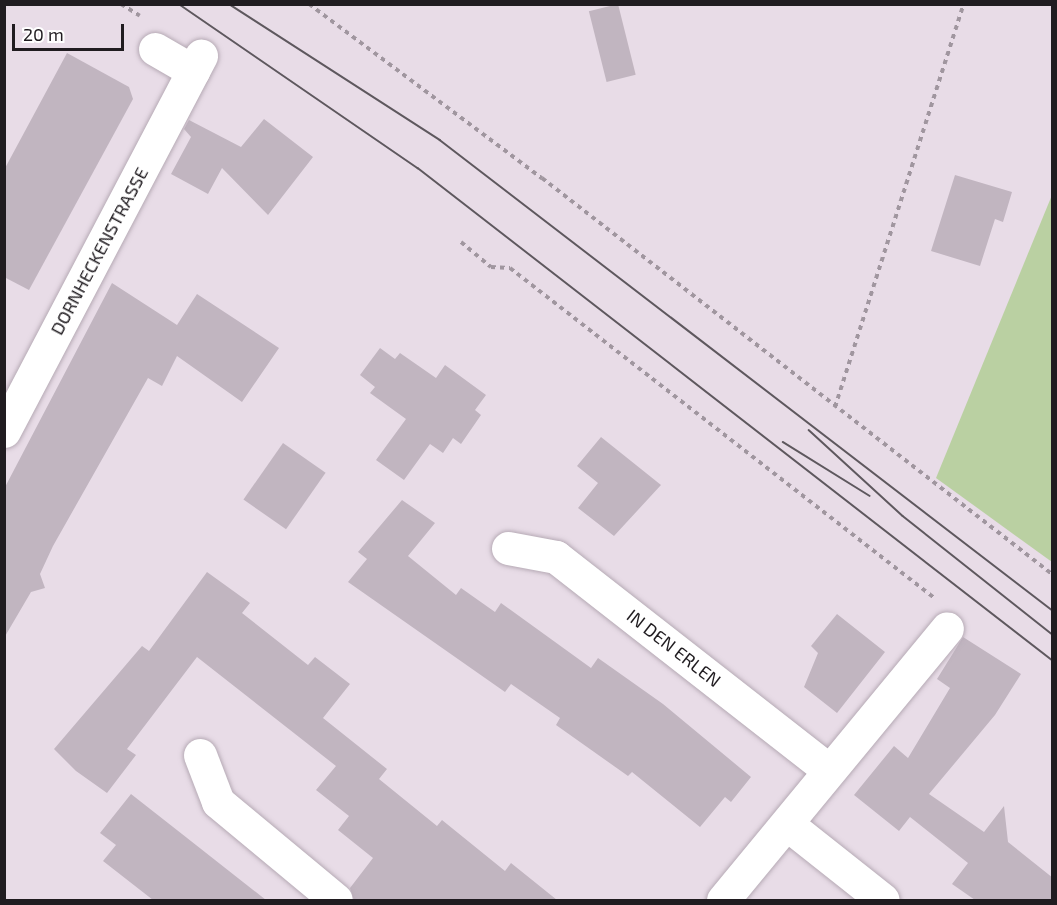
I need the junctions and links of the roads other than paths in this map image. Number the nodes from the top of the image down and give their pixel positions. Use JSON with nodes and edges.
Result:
{"nodes":[{"id":1,"x":155,"y":49,"type":"dead end"},
{"id":2,"x":4,"y":431,"type":"edge"},
{"id":3,"x":508,"y":548,"type":"dead end"},
{"id":4,"x":947,"y":628,"type":"road end"},
{"id":5,"x":200,"y":755,"type":"dead end"},
{"id":6,"x":829,"y":770,"type":"junction"},
{"id":7,"x":787,"y":824,"type":"junction"},
{"id":8,"x":336,"y":900,"type":"edge"},
{"id":9,"x":723,"y":900,"type":"edge"},
{"id":10,"x":883,"y":900,"type":"edge"}],
"edges":[{"from":1,"to":2,"type":"street","name":"DORNHECKENSTRASSE"},
{"from":3,"to":6,"type":"street","name":"IN DEN ERLEN"},
{"from":4,"to":6,"type":"street"},
{"from":5,"to":8,"type":"street"},
{"from":6,"to":7,"type":"street"},
{"from":7,"to":9,"type":"street"},
{"from":7,"to":10,"type":"street"}]}
